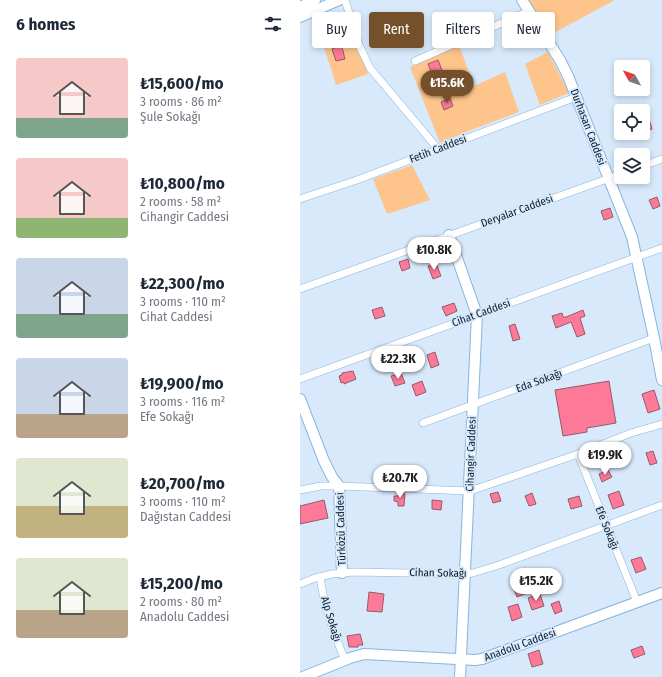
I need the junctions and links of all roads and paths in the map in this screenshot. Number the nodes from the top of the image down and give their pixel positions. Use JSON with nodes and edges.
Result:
{"nodes":[{"id":1,"x":316,"y":0,"type":"edge"},
{"id":2,"x":339,"y":0,"type":"edge"},
{"id":3,"x":345,"y":0,"type":"edge"},
{"id":4,"x":522,"y":0,"type":"edge"},
{"id":5,"x":300,"y":7,"type":"edge"},
{"id":6,"x":529,"y":11,"type":"junction"},
{"id":7,"x":300,"y":17,"type":"edge"},
{"id":8,"x":415,"y":61,"type":"dead end"},
{"id":9,"x":576,"y":97,"type":"junction"},
{"id":10,"x":438,"y":149,"type":"junction"},
{"id":11,"x":662,"y":159,"type":"edge"},
{"id":12,"x":650,"y":163,"type":"edge"},
{"id":13,"x":614,"y":176,"type":"edge"},
{"id":14,"x":608,"y":178,"type":"junction"},
{"id":15,"x":300,"y":199,"type":"edge"},
{"id":16,"x":449,"y":236,"type":"junction"},
{"id":17,"x":662,"y":248,"type":"edge"},
{"id":18,"x":637,"y":257,"type":"junction"},
{"id":19,"x":300,"y":289,"type":"edge"},
{"id":20,"x":477,"y":315,"type":"junction"},
{"id":21,"x":654,"y":338,"type":"junction"},
{"id":22,"x":300,"y":379,"type":"edge"},
{"id":23,"x":662,"y":380,"type":"edge"},
{"id":24,"x":300,"y":399,"type":"edge"},
{"id":25,"x":473,"y":405,"type":"junction"},
{"id":26,"x":423,"y":423,"type":"dead end"},
{"id":27,"x":662,"y":424,"type":"edge"},
{"id":28,"x":578,"y":454,"type":"junction"},
{"id":29,"x":339,"y":486,"type":"junction"},
{"id":30,"x":300,"y":490,"type":"edge"},
{"id":31,"x":470,"y":491,"type":"junction"},
{"id":32,"x":662,"y":505,"type":"edge"},
{"id":33,"x":606,"y":525,"type":"junction"},
{"id":34,"x":342,"y":573,"type":"junction"},
{"id":35,"x":465,"y":574,"type":"junction"},
{"id":36,"x":320,"y":577,"type":"junction"},
{"id":37,"x":300,"y":584,"type":"edge"},
{"id":38,"x":662,"y":593,"type":"edge"},
{"id":39,"x":637,"y":602,"type":"junction"},
{"id":40,"x":345,"y":660,"type":"junction"},
{"id":41,"x":461,"y":660,"type":"junction"},
{"id":42,"x":303,"y":677,"type":"edge"},
{"id":43,"x":460,"y":677,"type":"edge"}],
"edges":[{"from":1,"to":5,"type":"street"},
{"from":2,"to":7,"type":"street"},
{"from":3,"to":10,"type":"street"},
{"from":4,"to":6,"type":"street","name":"Durhasan Caddesi"},
{"from":6,"to":8,"type":"street"},
{"from":6,"to":9,"type":"street","name":"Durhasan Caddesi"},
{"from":9,"to":10,"type":"street","name":"Fetih Caddesi"},
{"from":9,"to":14,"type":"street","name":"Durhasan Caddesi"},
{"from":10,"to":15,"type":"street","name":"Fetih Caddesi"},
{"from":11,"to":12,"type":"street"},
{"from":13,"to":14,"type":"street","name":"Deryalar Caddesi"},
{"from":14,"to":16,"type":"street","name":"Deryalar Caddesi"},
{"from":14,"to":18,"type":"street","name":"Durhasan Caddesi"},
{"from":16,"to":19,"type":"street","name":"Deryalar Caddesi"},
{"from":16,"to":20,"type":"street","name":"Cihangir Caddesi"},
{"from":17,"to":18,"type":"street","name":"Cihat Caddesi"},
{"from":18,"to":20,"type":"street","name":"Cihat Caddesi"},
{"from":18,"to":21,"type":"street","name":"Durhasan Caddesi"},
{"from":20,"to":22,"type":"street","name":"Cihat Caddesi"},
{"from":20,"to":25,"type":"street","name":"Cihangir Caddesi"},
{"from":21,"to":23,"type":"street","name":"Durhasan Caddesi"},
{"from":21,"to":25,"type":"street","name":"Eda Sokağı"},
{"from":24,"to":29,"type":"street","name":"Türközü Caddesi"},
{"from":25,"to":26,"type":"street","name":"Eda Sokağı"},
{"from":25,"to":31,"type":"street","name":"Cihangir Caddesi"},
{"from":27,"to":28,"type":"street"},
{"from":28,"to":31,"type":"street"},
{"from":28,"to":33,"type":"street","name":"Efe Sokağı"},
{"from":29,"to":30,"type":"street"},
{"from":29,"to":31,"type":"street"},
{"from":29,"to":34,"type":"street","name":"Türközü Caddesi"},
{"from":31,"to":35,"type":"street","name":"Cihangir Caddesi"},
{"from":32,"to":33,"type":"street","name":"Cihan Sokağı"},
{"from":33,"to":35,"type":"street","name":"Cihan Sokağı"},
{"from":33,"to":39,"type":"street","name":"Efe Sokağı"},
{"from":34,"to":35,"type":"street","name":"Cihan Sokağı"},
{"from":34,"to":36,"type":"street","name":"Cihan Sokağı"},
{"from":35,"to":41,"type":"street","name":"Cihangir Caddesi"},
{"from":36,"to":37,"type":"street","name":"Cihan Sokağı"},
{"from":36,"to":40,"type":"street","name":"Alp Sokağı"},
{"from":38,"to":39,"type":"street","name":"Anadolu Caddesi"},
{"from":39,"to":41,"type":"street","name":"Anadolu Caddesi"},
{"from":40,"to":41,"type":"street","name":"Anadolu Caddesi"},
{"from":40,"to":42,"type":"street","name":"Anadolu Caddesi"},
{"from":41,"to":43,"type":"street","name":"Cihangir Caddesi"}]}
